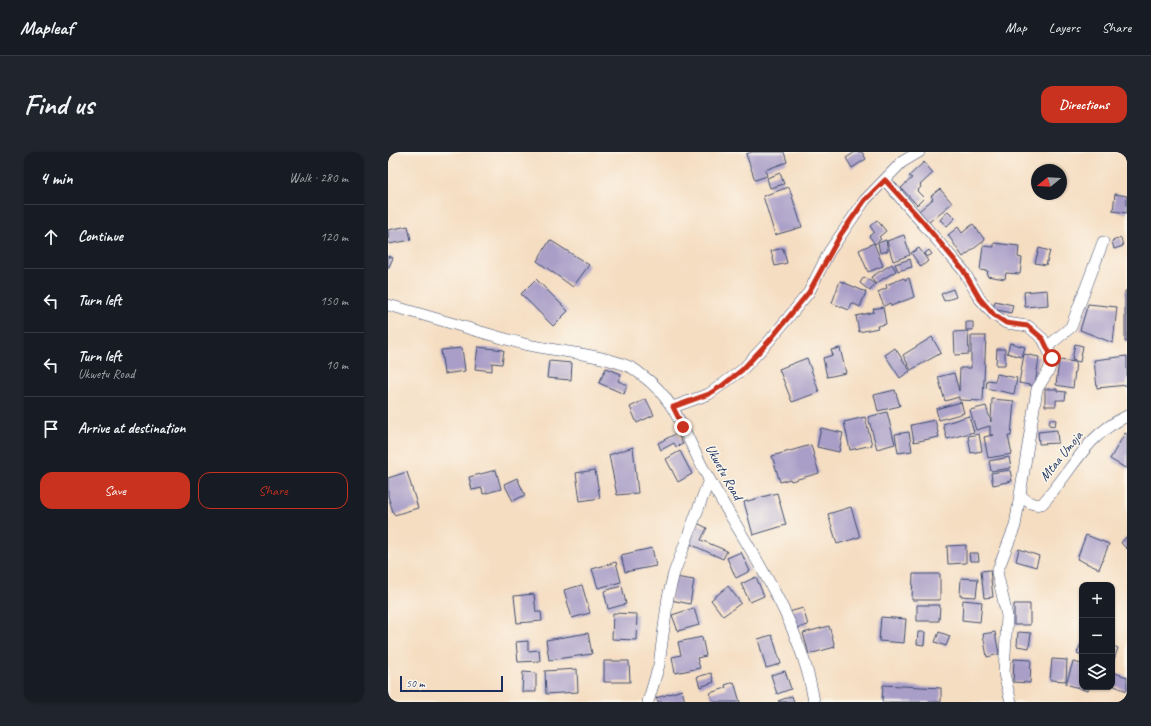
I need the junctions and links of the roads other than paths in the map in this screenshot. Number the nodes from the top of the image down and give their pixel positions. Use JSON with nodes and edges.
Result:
{"nodes":[{"id":1,"x":919,"y":152,"type":"edge"},
{"id":2,"x":885,"y":180,"type":"junction"},
{"id":3,"x":1103,"y":242,"type":"dead end"},
{"id":4,"x":388,"y":305,"type":"edge"},
{"id":5,"x":1047,"y":347,"type":"junction"},
{"id":6,"x":673,"y":407,"type":"junction"},
{"id":7,"x":1127,"y":416,"type":"edge"},
{"id":8,"x":709,"y":480,"type":"junction"},
{"id":9,"x":1021,"y":496,"type":"junction"},
{"id":10,"x":648,"y":702,"type":"edge"},
{"id":11,"x":814,"y":702,"type":"edge"},
{"id":12,"x":1011,"y":702,"type":"edge"}],
"edges":[{"from":1,"to":2,"type":"street"},
{"from":2,"to":5,"type":"street"},
{"from":2,"to":6,"type":"street"},
{"from":3,"to":5,"type":"street"},
{"from":4,"to":6,"type":"street","name":"Ukwetu Road"},
{"from":5,"to":9,"type":"street"},
{"from":6,"to":8,"type":"street","name":"Ukwetu Road"},
{"from":7,"to":9,"type":"street","name":"Mtaa Umoja"},
{"from":8,"to":10,"type":"street"},
{"from":8,"to":11,"type":"street","name":"Ukwetu Road"},
{"from":9,"to":12,"type":"street"}]}
